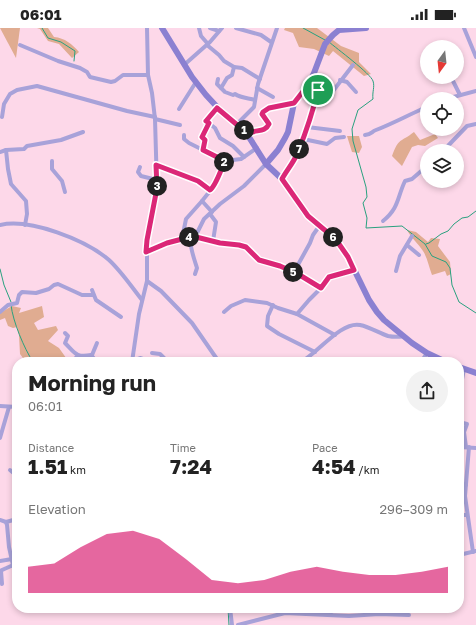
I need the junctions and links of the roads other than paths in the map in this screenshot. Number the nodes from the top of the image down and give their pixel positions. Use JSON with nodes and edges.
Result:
{"nodes":[{"id":1,"x":147,"y":28,"type":"edge"},
{"id":2,"x":162,"y":28,"type":"edge"},
{"id":3,"x":199,"y":28,"type":"edge"},
{"id":4,"x":210,"y":28,"type":"edge"},
{"id":5,"x":236,"y":28,"type":"edge"},
{"id":6,"x":277,"y":28,"type":"edge"},
{"id":7,"x":366,"y":28,"type":"edge"},
{"id":8,"x":464,"y":28,"type":"edge"},
{"id":9,"x":221,"y":30,"type":"edge"},
{"id":10,"x":272,"y":42,"type":"junction"},
{"id":11,"x":20,"y":45,"type":"dead end"},
{"id":12,"x":207,"y":45,"type":"junction"},
{"id":13,"x":476,"y":57,"type":"edge"},
{"id":14,"x":353,"y":65,"type":"dead end"},
{"id":15,"x":184,"y":66,"type":"junction"},
{"id":16,"x":234,"y":67,"type":"junction"},
{"id":17,"x":148,"y":75,"type":"junction"},
{"id":18,"x":218,"y":79,"type":"dead end"},
{"id":19,"x":260,"y":79,"type":"junction"},
{"id":20,"x":340,"y":80,"type":"junction"},
{"id":21,"x":196,"y":82,"type":"junction"},
{"id":22,"x":308,"y":85,"type":"junction"},
{"id":23,"x":221,"y":88,"type":"junction"},
{"id":24,"x":257,"y":88,"type":"junction"},
{"id":25,"x":318,"y":90,"type":"junction"},
{"id":26,"x":476,"y":91,"type":"edge"},
{"id":27,"x":356,"y":92,"type":"dead end"},
{"id":28,"x":464,"y":94,"type":"edge"},
{"id":29,"x":300,"y":95,"type":"junction"},
{"id":30,"x":273,"y":97,"type":"dead end"},
{"id":31,"x":255,"y":100,"type":"junction"},
{"id":32,"x":316,"y":100,"type":"junction"},
{"id":33,"x":294,"y":103,"type":"junction"},
{"id":34,"x":217,"y":108,"type":"junction"},
{"id":35,"x":179,"y":109,"type":"dead end"},
{"id":36,"x":420,"y":110,"type":"edge"},
{"id":37,"x":2,"y":117,"type":"dead end"},
{"id":38,"x":155,"y":118,"type":"junction"},
{"id":39,"x":209,"y":123,"type":"junction"},
{"id":40,"x":237,"y":124,"type":"junction"},
{"id":41,"x":476,"y":124,"type":"edge"},
{"id":42,"x":180,"y":125,"type":"dead end"},
{"id":43,"x":307,"y":127,"type":"junction"},
{"id":44,"x":326,"y":128,"type":"junction"},
{"id":45,"x":340,"y":131,"type":"dead end"},
{"id":46,"x":83,"y":132,"type":"dead end"},
{"id":47,"x":248,"y":134,"type":"junction"},
{"id":48,"x":184,"y":135,"type":"dead end"},
{"id":49,"x":365,"y":135,"type":"dead end"},
{"id":50,"x":344,"y":137,"type":"dead end"},
{"id":51,"x":336,"y":138,"type":"junction"},
{"id":52,"x":303,"y":139,"type":"junction"},
{"id":53,"x":450,"y":144,"type":"edge"},
{"id":54,"x":257,"y":148,"type":"junction"},
{"id":55,"x":6,"y":150,"type":"junction"},
{"id":56,"x":203,"y":150,"type":"junction"},
{"id":57,"x":0,"y":152,"type":"edge"},
{"id":58,"x":244,"y":158,"type":"junction"},
{"id":59,"x":52,"y":161,"type":"dead end"},
{"id":60,"x":225,"y":161,"type":"junction"},
{"id":61,"x":266,"y":164,"type":"junction"},
{"id":62,"x":156,"y":165,"type":"junction"},
{"id":63,"x":140,"y":167,"type":"dead end"},
{"id":64,"x":420,"y":172,"type":"edge"},
{"id":65,"x":282,"y":179,"type":"junction"},
{"id":66,"x":157,"y":180,"type":"junction"},
{"id":67,"x":210,"y":190,"type":"junction"},
{"id":68,"x":65,"y":192,"type":"dead end"},
{"id":69,"x":202,"y":201,"type":"junction"},
{"id":70,"x":211,"y":213,"type":"junction"},
{"id":71,"x":383,"y":221,"type":"dead end"},
{"id":72,"x":0,"y":224,"type":"edge"},
{"id":73,"x":25,"y":225,"type":"junction"},
{"id":74,"x":320,"y":225,"type":"junction"},
{"id":75,"x":412,"y":236,"type":"dead end"},
{"id":76,"x":196,"y":237,"type":"junction"},
{"id":77,"x":182,"y":239,"type":"junction"},
{"id":78,"x":213,"y":241,"type":"junction"},
{"id":79,"x":407,"y":245,"type":"junction"},
{"id":80,"x":146,"y":252,"type":"junction"},
{"id":81,"x":419,"y":255,"type":"dead end"},
{"id":82,"x":354,"y":270,"type":"junction"},
{"id":83,"x":396,"y":271,"type":"dead end"},
{"id":84,"x":294,"y":272,"type":"junction"},
{"id":85,"x":194,"y":274,"type":"dead end"},
{"id":86,"x":147,"y":281,"type":"junction"},
{"id":87,"x":321,"y":288,"type":"junction"},
{"id":88,"x":142,"y":300,"type":"junction"},
{"id":89,"x":273,"y":305,"type":"junction"},
{"id":90,"x":0,"y":312,"type":"edge"},
{"id":91,"x":224,"y":312,"type":"dead end"},
{"id":92,"x":297,"y":314,"type":"junction"},
{"id":93,"x":121,"y":317,"type":"dead end"},
{"id":94,"x":65,"y":333,"type":"dead end"},
{"id":95,"x":336,"y":335,"type":"junction"},
{"id":96,"x":404,"y":336,"type":"junction"},
{"id":97,"x":98,"y":343,"type":"dead end"},
{"id":98,"x":315,"y":352,"type":"junction"},
{"id":99,"x":152,"y":353,"type":"dead end"},
{"id":100,"x":427,"y":353,"type":"junction"},
{"id":101,"x":92,"y":355,"type":"joint"},
{"id":102,"x":78,"y":356,"type":"joint"},
{"id":103,"x":133,"y":357,"type":"edge"},
{"id":104,"x":163,"y":357,"type":"edge"},
{"id":105,"x":216,"y":357,"type":"edge"},
{"id":106,"x":308,"y":357,"type":"edge"},
{"id":107,"x":424,"y":357,"type":"edge"},
{"id":108,"x":435,"y":357,"type":"edge"},
{"id":109,"x":464,"y":369,"type":"edge"},
{"id":110,"x":476,"y":373,"type":"edge"},
{"id":111,"x":0,"y":406,"type":"edge"},
{"id":112,"x":9,"y":407,"type":"joint"},
{"id":113,"x":464,"y":423,"type":"edge"},
{"id":114,"x":464,"y":432,"type":"edge"},
{"id":115,"x":464,"y":432,"type":"edge"},
{"id":116,"x":0,"y":438,"type":"edge"},
{"id":117,"x":467,"y":447,"type":"junction"},
{"id":118,"x":476,"y":448,"type":"edge"},
{"id":119,"x":466,"y":485,"type":"joint"},
{"id":120,"x":464,"y":515,"type":"edge"},
{"id":121,"x":467,"y":515,"type":"junction"},
{"id":122,"x":0,"y":520,"type":"edge"},
{"id":123,"x":12,"y":520,"type":"edge"},
{"id":124,"x":6,"y":522,"type":"junction"},
{"id":125,"x":475,"y":552,"type":"edge"},
{"id":126,"x":464,"y":553,"type":"edge"},
{"id":127,"x":12,"y":560,"type":"joint"},
{"id":128,"x":0,"y":561,"type":"edge"},
{"id":129,"x":12,"y":566,"type":"edge"},
{"id":130,"x":0,"y":571,"type":"edge"},
{"id":131,"x":2,"y":584,"type":"dead end"},
{"id":132,"x":231,"y":613,"type":"edge"},
{"id":133,"x":331,"y":615,"type":"joint"},
{"id":134,"x":409,"y":615,"type":"dead end"},
{"id":135,"x":232,"y":625,"type":"edge"},
{"id":136,"x":238,"y":625,"type":"edge"}],
"edges":[{"from":1,"to":17,"type":"street"},
{"from":2,"to":15,"type":"street"},
{"from":3,"to":12,"type":"street"},
{"from":4,"to":9,"type":"street"},
{"from":5,"to":10,"type":"street"},
{"from":6,"to":10,"type":"street"},
{"from":7,"to":22,"type":"street"},
{"from":8,"to":13,"type":"street"},
{"from":9,"to":12,"type":"street"},
{"from":10,"to":19,"type":"street"},
{"from":11,"to":17,"type":"street"},
{"from":12,"to":15,"type":"street"},
{"from":12,"to":16,"type":"street"},
{"from":14,"to":20,"type":"street"},
{"from":15,"to":21,"type":"street"},
{"from":16,"to":19,"type":"street"},
{"from":16,"to":23,"type":"street"},
{"from":17,"to":38,"type":"street"},
{"from":18,"to":23,"type":"street"},
{"from":19,"to":24,"type":"street"},
{"from":20,"to":25,"type":"street"},
{"from":20,"to":27,"type":"street"},
{"from":21,"to":34,"type":"street"},
{"from":21,"to":35,"type":"street"},
{"from":22,"to":25,"type":"street"},
{"from":22,"to":29,"type":"street"},
{"from":23,"to":31,"type":"street"},
{"from":24,"to":30,"type":"street"},
{"from":24,"to":31,"type":"street"},
{"from":25,"to":32,"type":"street"},
{"from":26,"to":28,"type":"street"},
{"from":29,"to":32,"type":"street"},
{"from":29,"to":33,"type":"street"},
{"from":31,"to":40,"type":"street"},
{"from":32,"to":43,"type":"street"},
{"from":33,"to":47,"type":"street"},
{"from":33,"to":61,"type":"street"},
{"from":34,"to":39,"type":"street"},
{"from":34,"to":40,"type":"street"},
{"from":36,"to":49,"type":"street"},
{"from":37,"to":38,"type":"street"},
{"from":38,"to":42,"type":"street"},
{"from":38,"to":62,"type":"street"},
{"from":39,"to":56,"type":"street"},
{"from":39,"to":58,"type":"street"},
{"from":40,"to":47,"type":"street"},
{"from":41,"to":53,"type":"street"},
{"from":43,"to":44,"type":"street"},
{"from":43,"to":52,"type":"street"},
{"from":44,"to":45,"type":"street"},
{"from":44,"to":51,"type":"street"},
{"from":46,"to":55,"type":"street"},
{"from":47,"to":54,"type":"street"},
{"from":48,"to":56,"type":"street"},
{"from":50,"to":51,"type":"street"},
{"from":51,"to":52,"type":"street"},
{"from":52,"to":65,"type":"street"},
{"from":54,"to":58,"type":"street"},
{"from":54,"to":61,"type":"street"},
{"from":55,"to":57,"type":"street"},
{"from":55,"to":73,"type":"street"},
{"from":56,"to":60,"type":"street"},
{"from":58,"to":60,"type":"street"},
{"from":59,"to":68,"type":"street"},
{"from":60,"to":67,"type":"street"},
{"from":61,"to":65,"type":"street"},
{"from":61,"to":70,"type":"street"},
{"from":62,"to":66,"type":"street"},
{"from":62,"to":67,"type":"street"},
{"from":63,"to":66,"type":"street"},
{"from":64,"to":71,"type":"street"},
{"from":65,"to":74,"type":"street"},
{"from":66,"to":80,"type":"street"},
{"from":67,"to":69,"type":"street"},
{"from":69,"to":70,"type":"street"},
{"from":69,"to":77,"type":"street"},
{"from":70,"to":76,"type":"street"},
{"from":70,"to":78,"type":"street"},
{"from":72,"to":73,"type":"street"},
{"from":73,"to":88,"type":"street"},
{"from":74,"to":82,"type":"street"},
{"from":74,"to":84,"type":"street"},
{"from":75,"to":79,"type":"street"},
{"from":76,"to":77,"type":"street"},
{"from":76,"to":78,"type":"street"},
{"from":76,"to":85,"type":"street"},
{"from":77,"to":80,"type":"street"},
{"from":78,"to":84,"type":"street"},
{"from":79,"to":81,"type":"street"},
{"from":79,"to":83,"type":"street"},
{"from":80,"to":86,"type":"street"},
{"from":82,"to":87,"type":"street"},
{"from":82,"to":96,"type":"street"},
{"from":84,"to":87,"type":"street"},
{"from":86,"to":88,"type":"street"},
{"from":86,"to":105,"type":"street"},
{"from":87,"to":92,"type":"street"},
{"from":88,"to":103,"type":"street"},
{"from":89,"to":91,"type":"street"},
{"from":89,"to":92,"type":"street"},
{"from":89,"to":98,"type":"street"},
{"from":90,"to":93,"type":"street"},
{"from":92,"to":95,"type":"street"},
{"from":94,"to":102,"type":"street"},
{"from":95,"to":96,"type":"street"},
{"from":95,"to":98,"type":"street"},
{"from":96,"to":100,"type":"street"},
{"from":97,"to":101,"type":"street"},
{"from":98,"to":106,"type":"street"},
{"from":99,"to":104,"type":"street"},
{"from":100,"to":107,"type":"street"},
{"from":100,"to":108,"type":"street"},
{"from":101,"to":102,"type":"street"},
{"from":109,"to":110,"type":"street"},
{"from":111,"to":112,"type":"street"},
{"from":112,"to":116,"type":"street"},
{"from":113,"to":114,"type":"street"},
{"from":115,"to":117,"type":"street"},
{"from":117,"to":118,"type":"street"},
{"from":117,"to":119,"type":"street"},
{"from":119,"to":121,"type":"street"},
{"from":120,"to":121,"type":"street"},
{"from":121,"to":125,"type":"street"},
{"from":122,"to":124,"type":"street"},
{"from":123,"to":124,"type":"street"},
{"from":124,"to":127,"type":"street"},
{"from":125,"to":126,"type":"street"},
{"from":127,"to":128,"type":"street"},
{"from":129,"to":130,"type":"street"},
{"from":130,"to":131,"type":"street"},
{"from":132,"to":135,"type":"street"},
{"from":133,"to":134,"type":"street"},
{"from":133,"to":136,"type":"street"}]}
